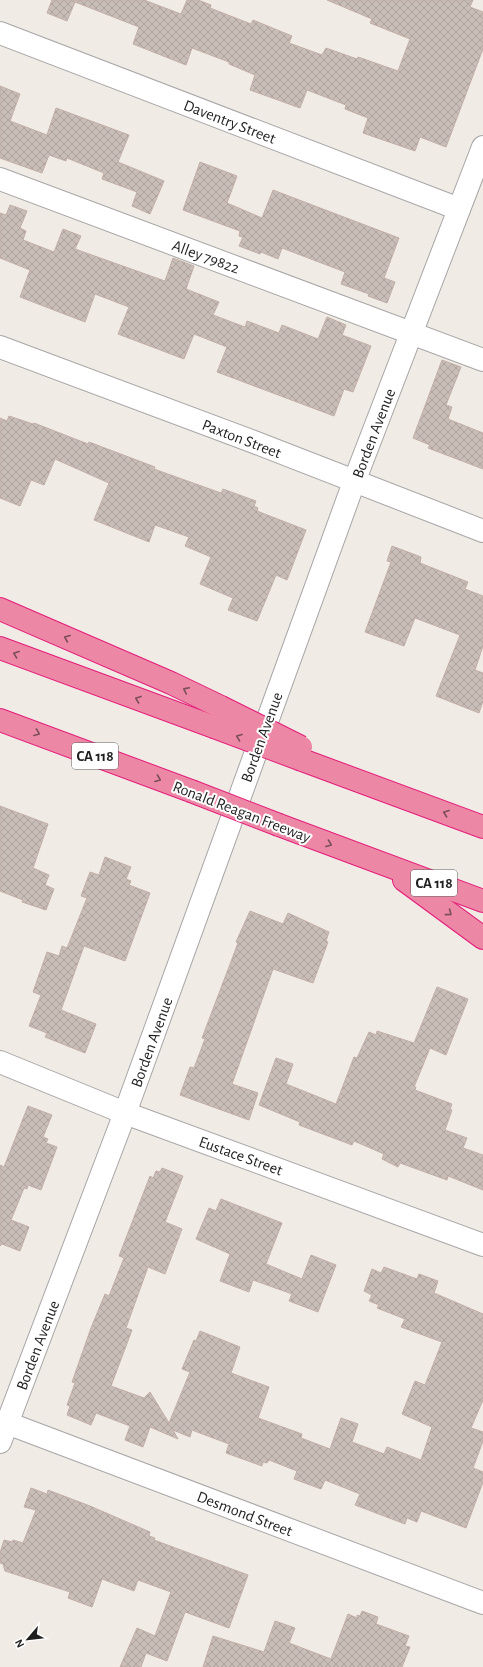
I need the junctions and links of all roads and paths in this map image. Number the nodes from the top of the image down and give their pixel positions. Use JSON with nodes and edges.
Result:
{"nodes":[{"id":1,"x":0,"y":33,"type":"edge"},
{"id":2,"x":483,"y":147,"type":"edge"},
{"id":3,"x":0,"y":180,"type":"edge"},
{"id":4,"x":459,"y":209,"type":"junction"},
{"id":5,"x":411,"y":333,"type":"junction"},
{"id":6,"x":0,"y":347,"type":"edge"},
{"id":7,"x":483,"y":360,"type":"edge"},
{"id":8,"x":354,"y":482,"type":"junction"},
{"id":9,"x":483,"y":532,"type":"edge"},
{"id":10,"x":0,"y":609,"type":"edge"},
{"id":11,"x":0,"y":648,"type":"edge"},
{"id":12,"x":217,"y":717,"type":"junction"},
{"id":13,"x":0,"y":720,"type":"edge"},
{"id":14,"x":483,"y":827,"type":"edge"},
{"id":15,"x":384,"y":864,"type":"junction"},
{"id":16,"x":483,"y":902,"type":"edge"},
{"id":17,"x":483,"y":938,"type":"edge"},
{"id":18,"x":0,"y":1062,"type":"edge"},
{"id":19,"x":125,"y":1113,"type":"junction"},
{"id":20,"x":483,"y":1245,"type":"edge"},
{"id":21,"x":4,"y":1432,"type":"edge"},
{"id":22,"x":483,"y":1603,"type":"edge"}],
"edges":[{"from":1,"to":4,"type":"street","name":"Daventry Street"},
{"from":2,"to":4,"type":"street","name":"Borden Avenue"},
{"from":3,"to":5,"type":"street","name":"Alley 79822"},
{"from":4,"to":5,"type":"street","name":"Borden Avenue"},
{"from":5,"to":7,"type":"street","name":"Alley 79822"},
{"from":5,"to":8,"type":"street","name":"Borden Avenue"},
{"from":6,"to":8,"type":"street","name":"Paxton Street"},
{"from":8,"to":9,"type":"street","name":"Paxton Street"},
{"from":8,"to":19,"type":"street","name":"Borden Avenue"},
{"from":12,"to":10,"type":"highway","one_way":true},
{"from":12,"to":11,"type":"highway","one_way":true},
{"from":14,"to":12,"type":"highway","one_way":true,"bridge":true},
{"from":13,"to":15,"type":"highway","name":"Ronald Reagan Freeway","number":"CA 118","one_way":true,"bridge":true},
{"from":15,"to":16,"type":"highway","name":"Ronald Reagan Freeway","number":"CA 118"},
{"from":15,"to":17,"type":"highway","one_way":true},
{"from":18,"to":19,"type":"street","name":"Eustace Street"},
{"from":19,"to":20,"type":"street","name":"Eustace Street"},
{"from":19,"to":21,"type":"street","name":"Borden Avenue"},
{"from":21,"to":22,"type":"street","name":"Desmond Street"}]}
